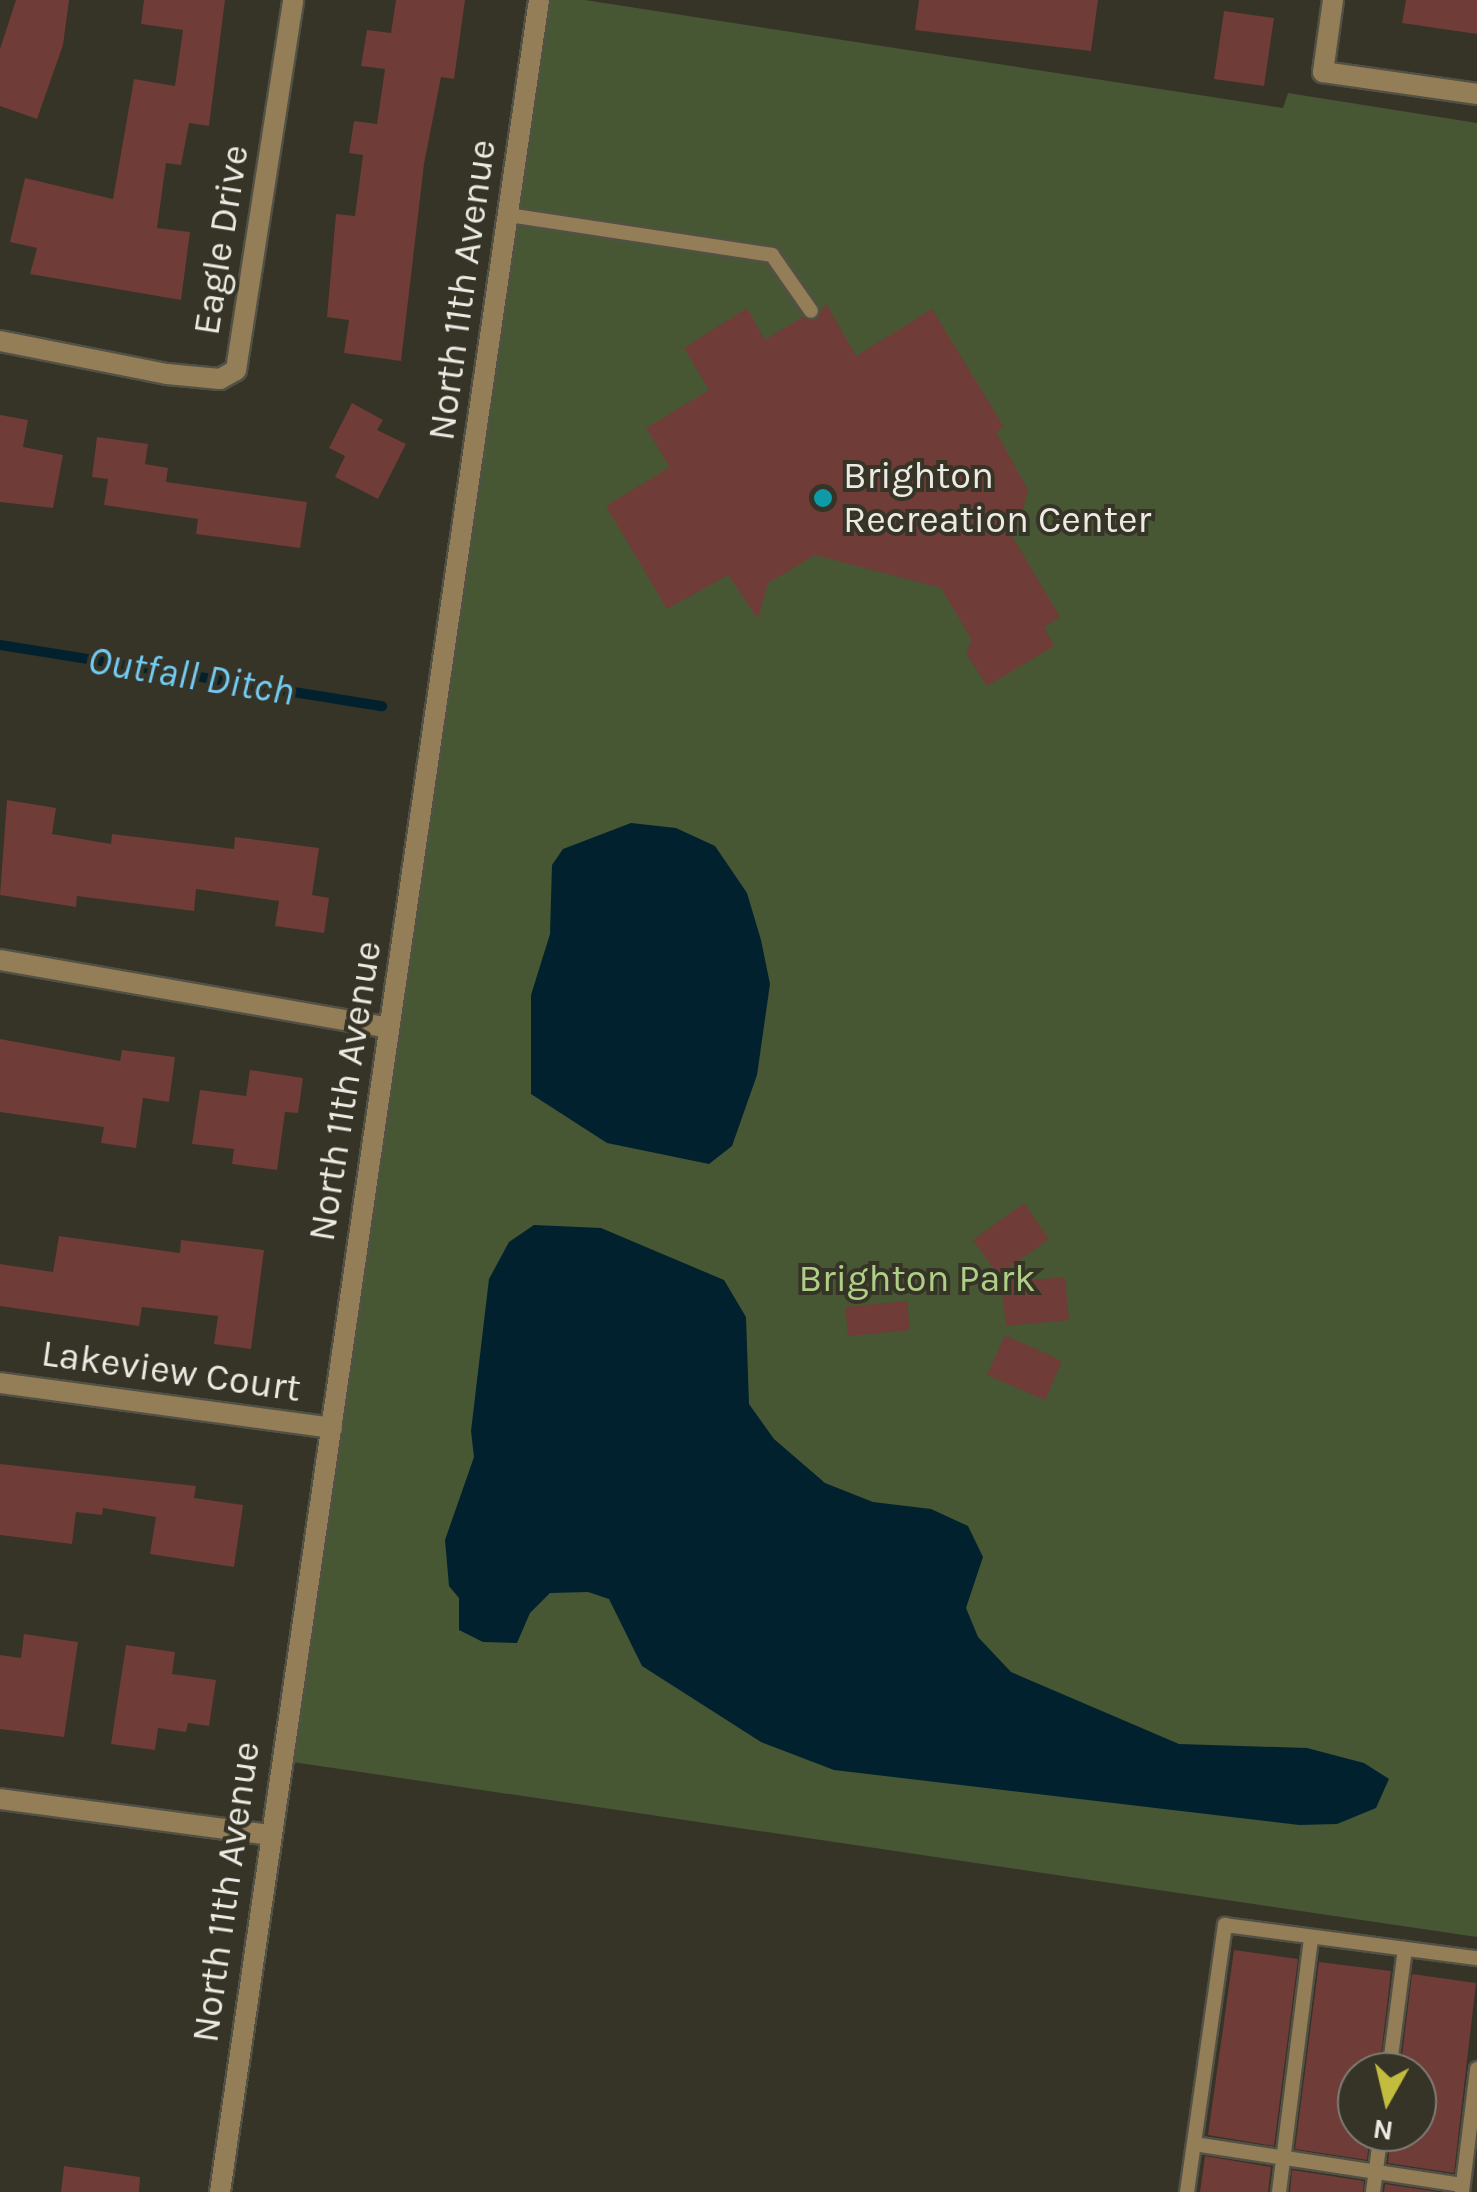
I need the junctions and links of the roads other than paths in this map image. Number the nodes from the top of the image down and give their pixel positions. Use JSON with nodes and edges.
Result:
{"nodes":[{"id":1,"x":293,"y":0,"type":"edge"},
{"id":2,"x":539,"y":0,"type":"edge"},
{"id":3,"x":1334,"y":0,"type":"edge"},
{"id":4,"x":1477,"y":94,"type":"edge"},
{"id":5,"x":508,"y":215,"type":"junction"},
{"id":6,"x":811,"y":310,"type":"dead end"},
{"id":7,"x":0,"y":341,"type":"edge"},
{"id":8,"x":0,"y":960,"type":"edge"},
{"id":9,"x":388,"y":1028,"type":"junction"},
{"id":10,"x":0,"y":1383,"type":"edge"},
{"id":11,"x":332,"y":1428,"type":"junction"},
{"id":12,"x":0,"y":1799,"type":"edge"},
{"id":13,"x":269,"y":1835,"type":"junction"},
{"id":14,"x":1310,"y":1936,"type":"junction"},
{"id":15,"x":1406,"y":1949,"type":"junction"},
{"id":16,"x":1477,"y":1958,"type":"edge"},
{"id":17,"x":1392,"y":2052,"type":"edge"},
{"id":18,"x":1477,"y":2069,"type":"edge"},
{"id":19,"x":1194,"y":2144,"type":"junction"},
{"id":20,"x":1378,"y":2152,"type":"edge"},
{"id":21,"x":1284,"y":2158,"type":"junction"},
{"id":22,"x":1376,"y":2172,"type":"junction"},
{"id":23,"x":1462,"y":2189,"type":"edge"},
{"id":24,"x":220,"y":2192,"type":"edge"},
{"id":25,"x":1187,"y":2192,"type":"edge"},
{"id":26,"x":1279,"y":2192,"type":"edge"},
{"id":27,"x":1373,"y":2192,"type":"edge"}],
"edges":[{"from":1,"to":7,"type":"street","name":"Eagle Drive"},
{"from":2,"to":5,"type":"street","name":"North 11th Avenue"},
{"from":3,"to":4,"type":"street"},
{"from":5,"to":6,"type":"lane"},
{"from":5,"to":9,"type":"street","name":"North 11th Avenue"},
{"from":8,"to":9,"type":"street"},
{"from":9,"to":11,"type":"street","name":"North 11th Avenue"},
{"from":10,"to":11,"type":"street","name":"Lakeview Court"},
{"from":11,"to":13,"type":"street","name":"North 11th Avenue"},
{"from":12,"to":13,"type":"street"},
{"from":13,"to":24,"type":"street","name":"North 11th Avenue"},
{"from":14,"to":15,"type":"lane"},
{"from":14,"to":19,"type":"lane"},
{"from":14,"to":21,"type":"lane"},
{"from":15,"to":16,"type":"lane"},
{"from":15,"to":17,"type":"lane"},
{"from":18,"to":23,"type":"lane"},
{"from":19,"to":21,"type":"lane"},
{"from":19,"to":25,"type":"lane"},
{"from":20,"to":22,"type":"lane"},
{"from":21,"to":22,"type":"lane"},
{"from":21,"to":26,"type":"lane"},
{"from":22,"to":23,"type":"lane"},
{"from":22,"to":27,"type":"lane"}]}
